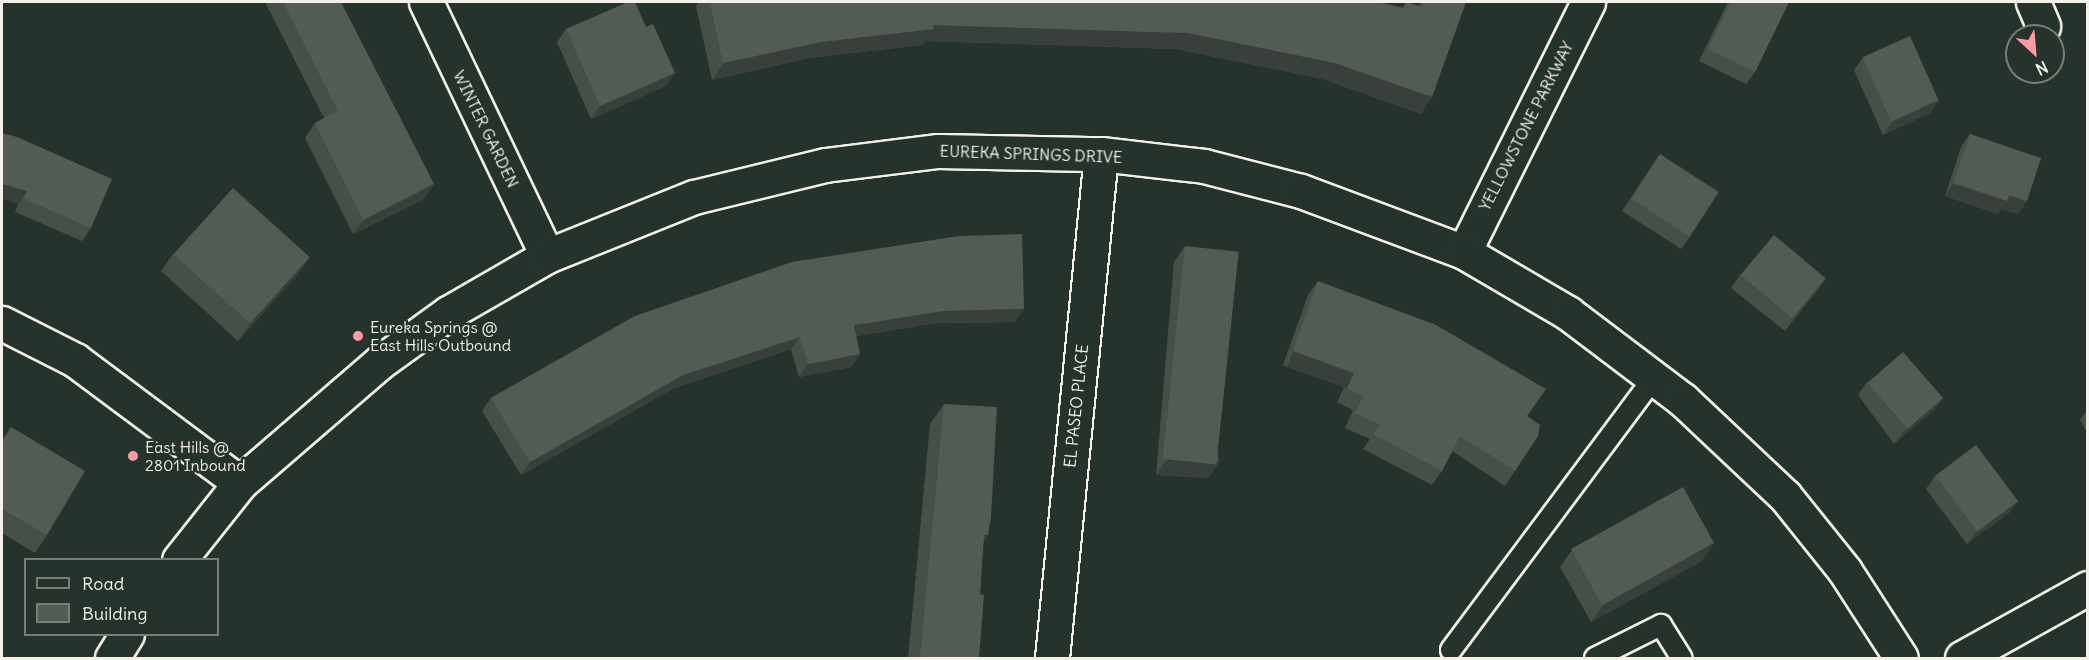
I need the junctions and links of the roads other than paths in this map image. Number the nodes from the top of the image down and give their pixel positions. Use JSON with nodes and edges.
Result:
{"nodes":[{"id":1,"x":426,"y":2,"type":"edge"},
{"id":2,"x":1588,"y":2,"type":"edge"},
{"id":3,"x":1101,"y":154,"type":"junction"},
{"id":4,"x":1464,"y":252,"type":"junction"},
{"id":5,"x":547,"y":256,"type":"junction"},
{"id":6,"x":2,"y":323,"type":"edge"},
{"id":7,"x":1655,"y":376,"type":"junction"},
{"id":8,"x":240,"y":483,"type":"junction"},
{"id":9,"x":181,"y":558,"type":"edge"},
{"id":10,"x":2088,"y":588,"type":"edge"},
{"id":11,"x":126,"y":636,"type":"edge"},
{"id":12,"x":1451,"y":650,"type":"dead end"},
{"id":13,"x":112,"y":658,"type":"edge"},
{"id":14,"x":1052,"y":658,"type":"edge"},
{"id":15,"x":1595,"y":658,"type":"edge"},
{"id":16,"x":1682,"y":658,"type":"edge"},
{"id":17,"x":1901,"y":658,"type":"edge"},
{"id":18,"x":1962,"y":658,"type":"edge"}],
"edges":[{"from":1,"to":5,"type":"street","name":"WINTER GARDEN"},
{"from":2,"to":4,"type":"street","name":"YELLOWSTONE PARKWAY"},
{"from":3,"to":4,"type":"street","name":"EUREKA SPRINGS DRIVE"},
{"from":3,"to":5,"type":"street","name":"EUREKA SPRINGS DRIVE"},
{"from":3,"to":14,"type":"street","name":"EL PASEO PLACE"},
{"from":4,"to":7,"type":"street","name":"EUREKA SPRINGS DRIVE"},
{"from":5,"to":8,"type":"street","name":"EUREKA SPRINGS DRIVE"},
{"from":6,"to":8,"type":"street"},
{"from":7,"to":12,"type":"lane"},
{"from":7,"to":17,"type":"street","name":"EUREKA SPRINGS DRIVE"},
{"from":8,"to":9,"type":"street","name":"EUREKA SPRINGS DRIVE"},
{"from":10,"to":18,"type":"street"},
{"from":11,"to":13,"type":"street"},
{"from":15,"to":16,"type":"lane"}]}
